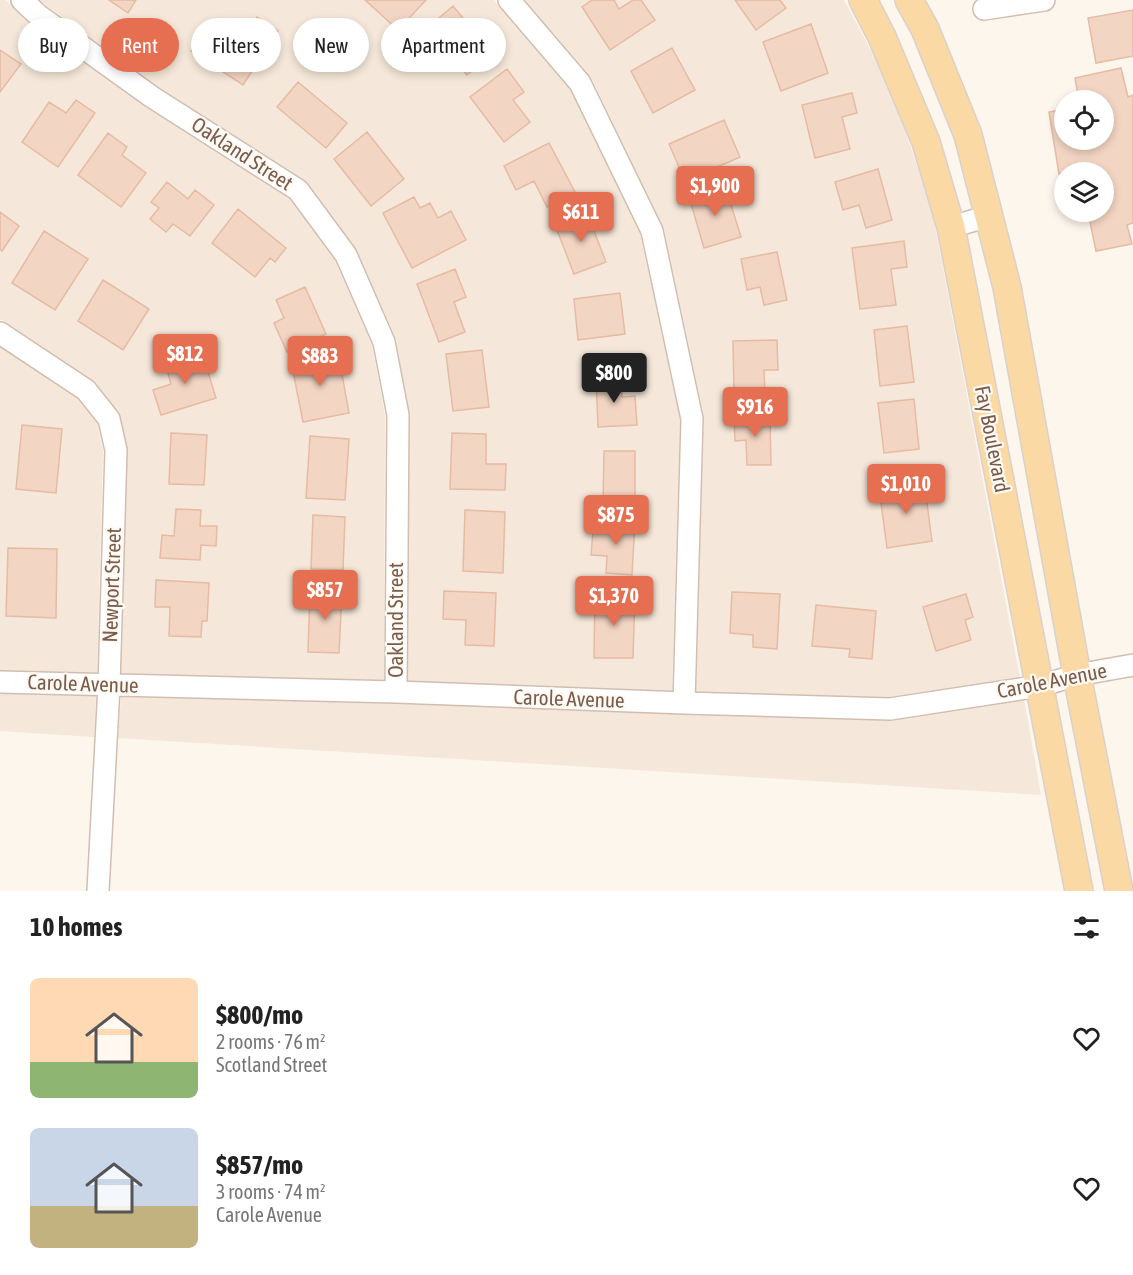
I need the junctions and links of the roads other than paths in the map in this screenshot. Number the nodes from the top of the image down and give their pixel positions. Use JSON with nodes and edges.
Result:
{"nodes":[{"id":1,"x":22,"y":0,"type":"edge"},
{"id":2,"x":509,"y":0,"type":"edge"},
{"id":3,"x":863,"y":0,"type":"edge"},
{"id":4,"x":909,"y":0,"type":"edge"},
{"id":5,"x":1044,"y":0,"type":"edge"},
{"id":6,"x":984,"y":9,"type":"dead end"},
{"id":7,"x":988,"y":216,"type":"junction"},
{"id":8,"x":951,"y":227,"type":"junction"},
{"id":9,"x":0,"y":333,"type":"edge"},
{"id":10,"x":1133,"y":664,"type":"edge"},
{"id":11,"x":1077,"y":675,"type":"junction"},
{"id":12,"x":0,"y":682,"type":"edge"},
{"id":13,"x":109,"y":686,"type":"junction"},
{"id":14,"x":1040,"y":686,"type":"junction"},
{"id":15,"x":396,"y":692,"type":"junction"},
{"id":16,"x":684,"y":703,"type":"junction"},
{"id":17,"x":98,"y":891,"type":"edge"},
{"id":18,"x":1079,"y":891,"type":"edge"},
{"id":19,"x":1119,"y":891,"type":"edge"}],
"edges":[{"from":1,"to":15,"type":"street","name":"Oakland Street"},
{"from":2,"to":16,"type":"street"},
{"from":3,"to":8,"type":"main road","name":"Fay Boulevard"},
{"from":4,"to":7,"type":"main road","name":"Fay Boulevard"},
{"from":5,"to":6,"type":"street"},
{"from":7,"to":8,"type":"street"},
{"from":7,"to":11,"type":"main road","name":"Fay Boulevard"},
{"from":8,"to":14,"type":"main road","name":"Fay Boulevard"},
{"from":9,"to":13,"type":"street","name":"Newport Street"},
{"from":10,"to":11,"type":"street","name":"Carole Avenue"},
{"from":11,"to":14,"type":"street","name":"Carole Avenue"},
{"from":11,"to":19,"type":"main road","name":"Fay Boulevard"},
{"from":12,"to":13,"type":"street","name":"Carole Avenue"},
{"from":13,"to":15,"type":"street","name":"Carole Avenue"},
{"from":13,"to":17,"type":"street","name":"Newport Street"},
{"from":14,"to":16,"type":"street","name":"Carole Avenue"},
{"from":14,"to":18,"type":"main road","name":"Fay Boulevard"},
{"from":15,"to":16,"type":"street","name":"Carole Avenue"}]}
